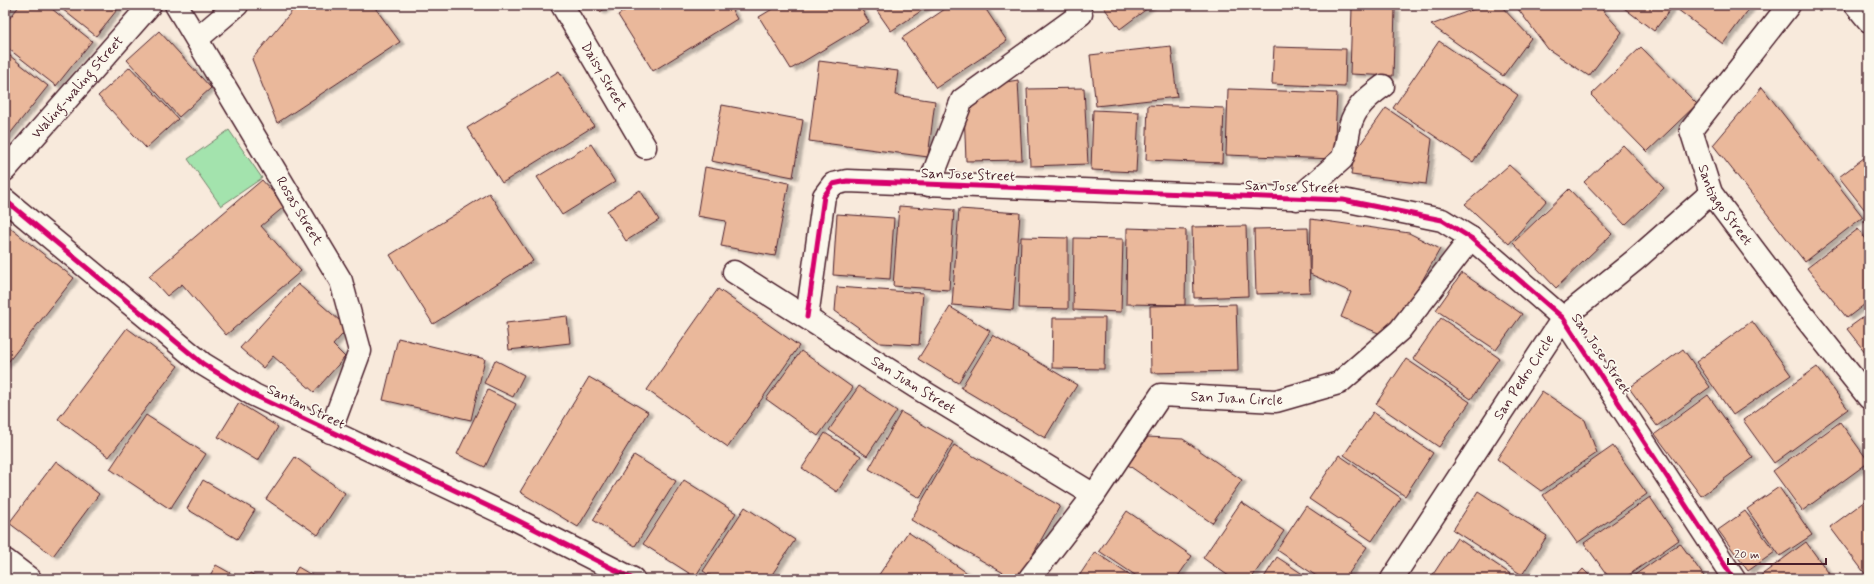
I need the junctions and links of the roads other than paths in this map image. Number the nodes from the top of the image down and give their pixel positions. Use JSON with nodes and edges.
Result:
{"nodes":[{"id":1,"x":150,"y":5,"type":"edge"},
{"id":2,"x":176,"y":5,"type":"edge"},
{"id":3,"x":237,"y":5,"type":"edge"},
{"id":4,"x":562,"y":5,"type":"edge"},
{"id":5,"x":1789,"y":5,"type":"edge"},
{"id":6,"x":1856,"y":5,"type":"edge"},
{"id":7,"x":1081,"y":14,"type":"dead end"},
{"id":8,"x":1869,"y":21,"type":"edge"},
{"id":9,"x":197,"y":39,"type":"junction"},
{"id":10,"x":1383,"y":86,"type":"dead end"},
{"id":11,"x":645,"y":147,"type":"dead end"},
{"id":12,"x":5,"y":170,"type":"edge"},
{"id":13,"x":928,"y":185,"type":"junction"},
{"id":14,"x":1711,"y":193,"type":"junction"},
{"id":15,"x":1296,"y":198,"type":"junction"},
{"id":16,"x":5,"y":200,"type":"edge"},
{"id":17,"x":1471,"y":238,"type":"junction"},
{"id":18,"x":734,"y":272,"type":"dead end"},
{"id":19,"x":807,"y":317,"type":"junction"},
{"id":20,"x":1563,"y":318,"type":"junction"},
{"id":21,"x":1869,"y":398,"type":"edge"},
{"id":22,"x":330,"y":432,"type":"junction"},
{"id":23,"x":1094,"y":495,"type":"junction"},
{"id":24,"x":5,"y":560,"type":"edge"},
{"id":25,"x":1030,"y":578,"type":"edge"},
{"id":26,"x":30,"y":579,"type":"edge"},
{"id":27,"x":633,"y":579,"type":"edge"},
{"id":28,"x":1392,"y":579,"type":"edge"},
{"id":29,"x":1734,"y":579,"type":"edge"}],
"edges":[{"from":1,"to":12,"type":"street","name":"Waling-waling Street"},
{"from":2,"to":9,"type":"street","name":"Rosas Street"},
{"from":3,"to":9,"type":"street"},
{"from":4,"to":11,"type":"street","name":"Daisy Street"},
{"from":5,"to":14,"type":"street","name":"Santiago Street"},
{"from":6,"to":8,"type":"street"},
{"from":7,"to":13,"type":"street"},
{"from":9,"to":22,"type":"street","name":"Rosas Street"},
{"from":10,"to":15,"type":"street"},
{"from":13,"to":15,"type":"street","name":"San Jose Street"},
{"from":13,"to":19,"type":"street","name":"San Jose Street"},
{"from":14,"to":20,"type":"street","name":"San Pedro Circle"},
{"from":14,"to":21,"type":"street","name":"Santiago Street"},
{"from":15,"to":17,"type":"street","name":"San Jose Street"},
{"from":16,"to":22,"type":"street","name":"Santan Street"},
{"from":17,"to":20,"type":"street","name":"San Jose Street"},
{"from":17,"to":23,"type":"street","name":"San Juan Circle"},
{"from":18,"to":19,"type":"street","name":"San Juan Street"},
{"from":19,"to":23,"type":"street","name":"San Juan Street"},
{"from":20,"to":28,"type":"street","name":"San Pedro Circle"},
{"from":20,"to":29,"type":"street","name":"San Jose Street"},
{"from":22,"to":27,"type":"street","name":"Santan Street"},
{"from":23,"to":25,"type":"street","name":"San Juan Circle"},
{"from":24,"to":26,"type":"street"}]}
